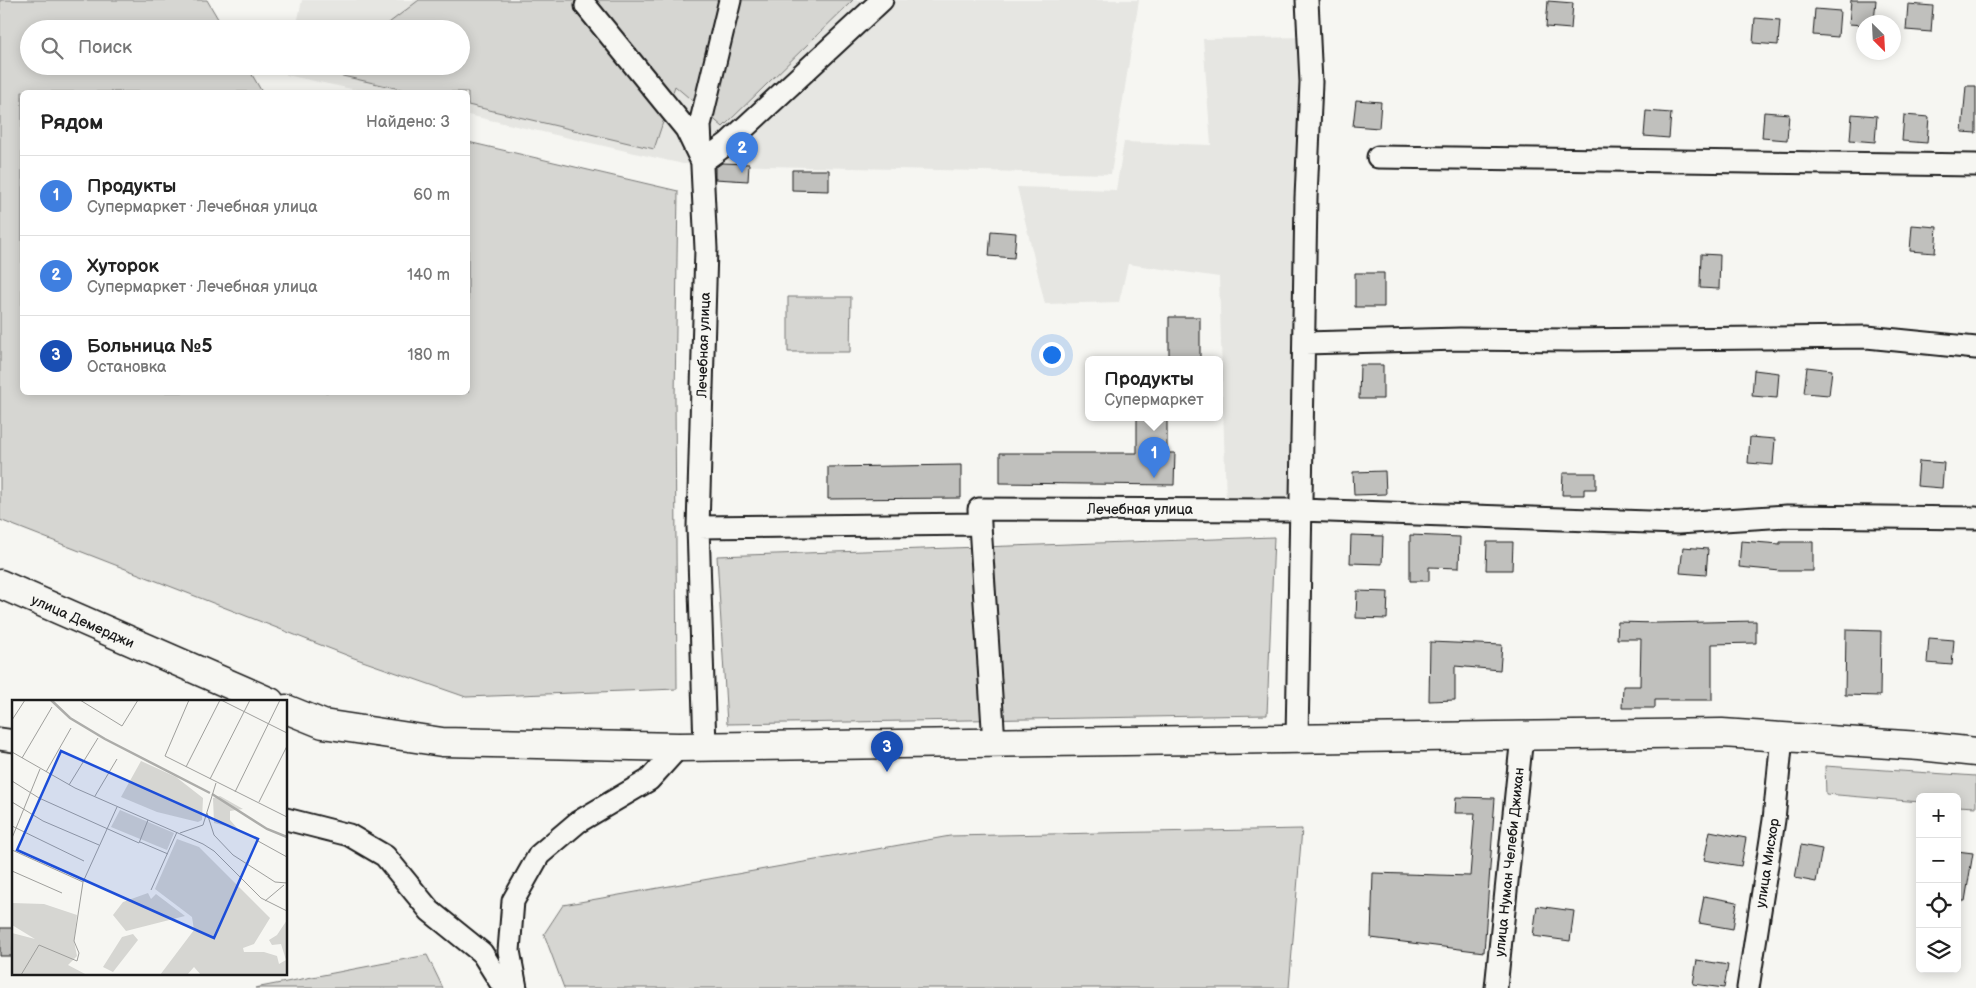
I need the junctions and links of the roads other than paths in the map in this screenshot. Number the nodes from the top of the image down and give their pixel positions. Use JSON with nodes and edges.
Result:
{"nodes":[{"id":1,"x":730,"y":0,"type":"edge"},
{"id":2,"x":882,"y":0,"type":"edge"},
{"id":3,"x":1307,"y":0,"type":"edge"},
{"id":4,"x":586,"y":6,"type":"dead end"},
{"id":5,"x":1378,"y":157,"type":"dead end"},
{"id":6,"x":702,"y":162,"type":"junction"},
{"id":7,"x":1976,"y":165,"type":"edge"},
{"id":8,"x":1304,"y":342,"type":"junction"},
{"id":9,"x":1976,"y":348,"type":"edge"},
{"id":10,"x":1300,"y":510,"type":"junction"},
{"id":11,"x":979,"y":516,"type":"junction"},
{"id":12,"x":1976,"y":518,"type":"edge"},
{"id":13,"x":698,"y":528,"type":"junction"},
{"id":14,"x":0,"y":584,"type":"edge"},
{"id":15,"x":265,"y":700,"type":"edge"},
{"id":16,"x":288,"y":710,"type":"edge"},
{"id":17,"x":1522,"y":736,"type":"junction"},
{"id":18,"x":1782,"y":737,"type":"junction"},
{"id":19,"x":1297,"y":740,"type":"junction"},
{"id":20,"x":994,"y":743,"type":"junction"},
{"id":21,"x":692,"y":746,"type":"junction"},
{"id":22,"x":1976,"y":752,"type":"edge"},
{"id":23,"x":288,"y":820,"type":"edge"},
{"id":24,"x":504,"y":988,"type":"edge"},
{"id":25,"x":516,"y":988,"type":"edge"},
{"id":26,"x":1496,"y":988,"type":"edge"},
{"id":27,"x":1748,"y":988,"type":"edge"}],
"edges":[{"from":1,"to":6,"type":"street","name":"Лечебная улица"},
{"from":2,"to":6,"type":"street"},
{"from":3,"to":8,"type":"street"},
{"from":4,"to":6,"type":"street"},
{"from":5,"to":7,"type":"street"},
{"from":6,"to":13,"type":"street","name":"Лечебная улица"},
{"from":8,"to":9,"type":"street"},
{"from":8,"to":10,"type":"street"},
{"from":10,"to":11,"type":"street","name":"Лечебная улица"},
{"from":10,"to":12,"type":"street","name":"Лечебная улица"},
{"from":10,"to":19,"type":"street"},
{"from":11,"to":13,"type":"street","name":"Лечебная улица"},
{"from":11,"to":20,"type":"street"},
{"from":13,"to":21,"type":"street","name":"Лечебная улица"},
{"from":14,"to":15,"type":"main road","name":"улица Демерджи"},
{"from":16,"to":21,"type":"main road"},
{"from":17,"to":18,"type":"main road"},
{"from":17,"to":19,"type":"main road"},
{"from":17,"to":26,"type":"street","name":"улица Нуман Челеби Джихан"},
{"from":18,"to":22,"type":"main road"},
{"from":18,"to":27,"type":"street","name":"улица Мисхор"},
{"from":19,"to":20,"type":"main road"},
{"from":20,"to":21,"type":"main road"},
{"from":21,"to":25,"type":"street"},
{"from":23,"to":24,"type":"street"}]}
